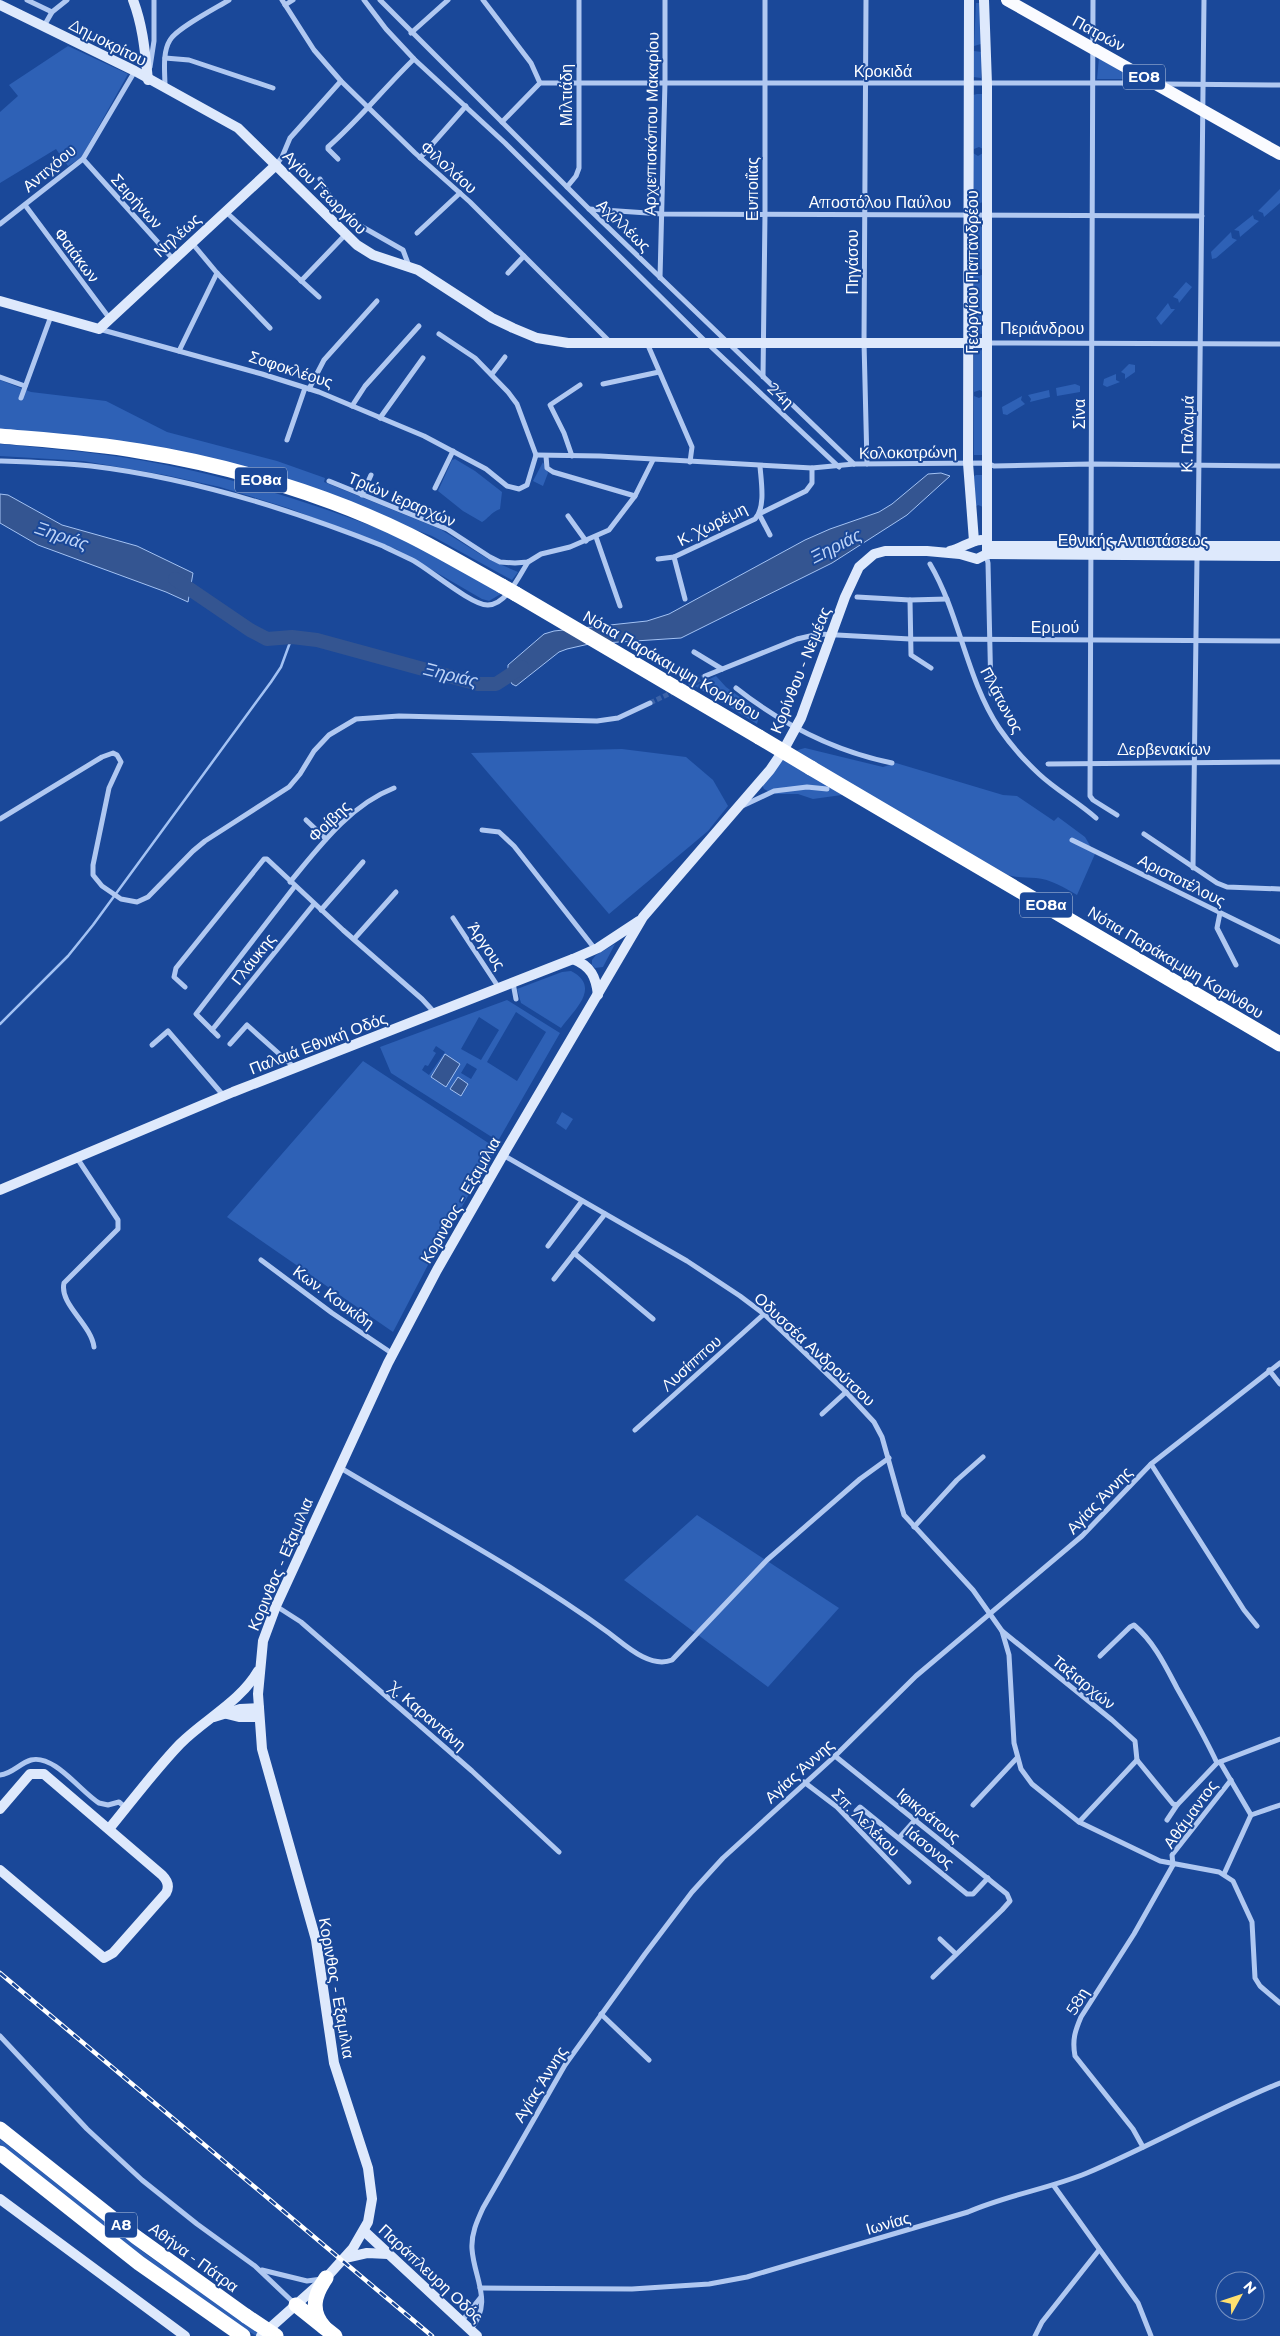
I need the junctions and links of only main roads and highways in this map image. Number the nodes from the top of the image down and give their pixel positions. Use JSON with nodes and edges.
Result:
{"nodes":[{"id":1,"x":1007,"y":0,"type":"edge"},
{"id":2,"x":1280,"y":154,"type":"edge"},
{"id":3,"x":0,"y":436,"type":"edge"},
{"id":4,"x":1280,"y":1044,"type":"edge"},
{"id":5,"x":0,"y":2129,"type":"edge"},
{"id":6,"x":0,"y":2153,"type":"edge"},
{"id":7,"x":326,"y":2278,"type":"road end"},
{"id":8,"x":296,"y":2305,"type":"road end"},
{"id":9,"x":238,"y":2332,"type":"edge"},
{"id":10,"x":330,"y":2332,"type":"edge"},
{"id":11,"x":276,"y":2336,"type":"edge"}],
"edges":[{"from":1,"to":2,"type":"main road","name":"Πατρών","number":"ΕΟ8"},
{"from":3,"to":4,"type":"highway","name":"Νότια Παράκαμψη Κορίνθου","number":"ΕΟ8α","bridge":true},
{"from":5,"to":11,"type":"highway","name":"Αθήνα - Πάτρα","number":"Α8","bridge":true},
{"from":6,"to":9,"type":"highway","number":"Α8"},
{"from":7,"to":10,"type":"highway"},
{"from":8,"to":10,"type":"highway"}]}
